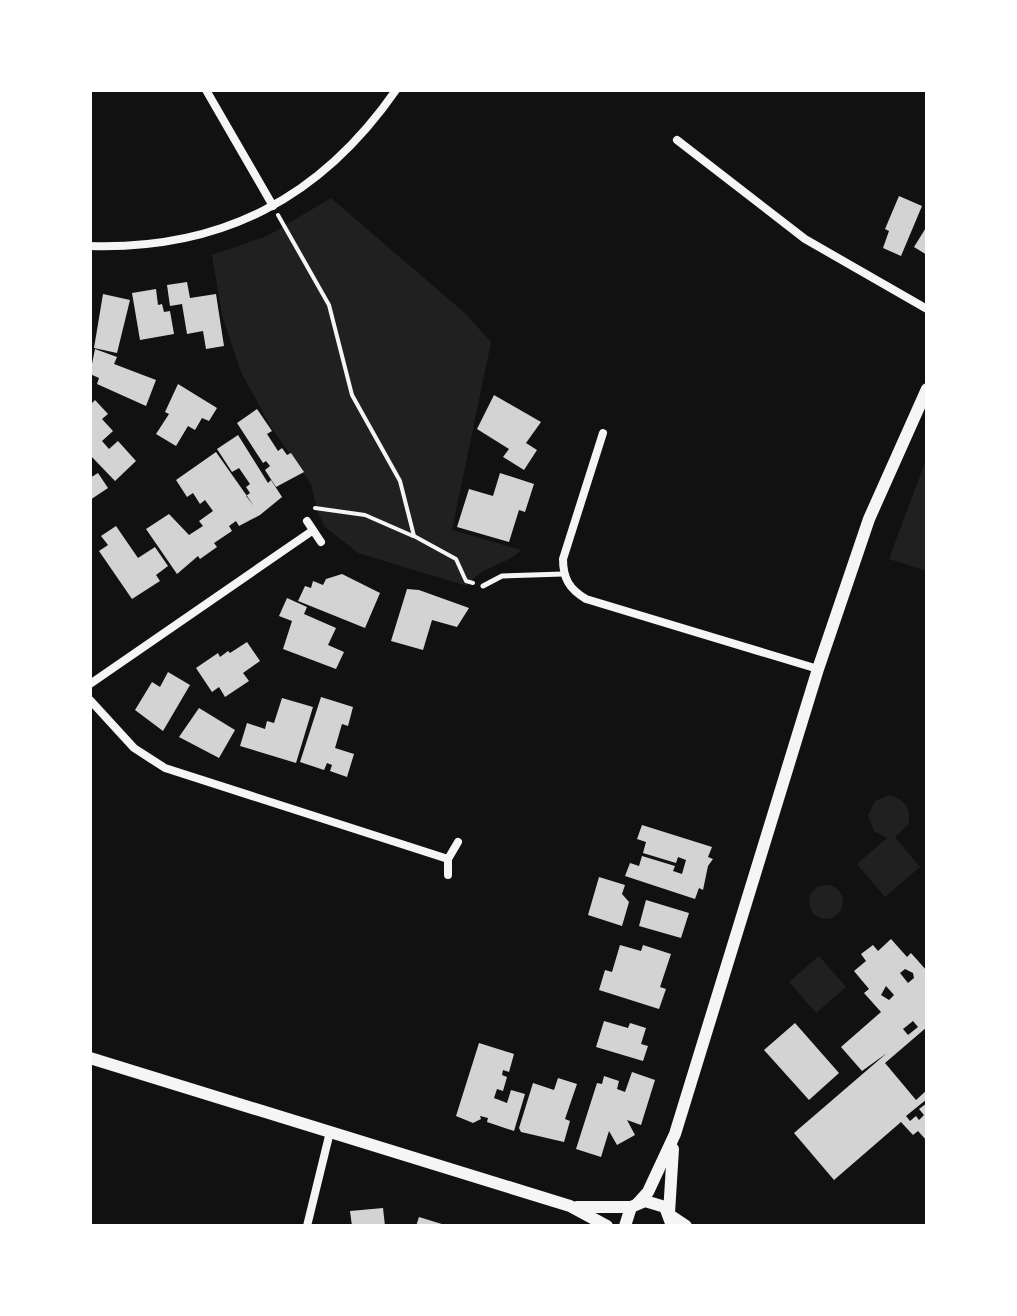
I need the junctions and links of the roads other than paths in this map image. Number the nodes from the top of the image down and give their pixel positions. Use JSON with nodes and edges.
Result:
{"nodes":[{"id":1,"x":206,"y":90,"type":"edge"},
{"id":2,"x":396,"y":90,"type":"edge"},
{"id":3,"x":677,"y":140,"type":"dead end"},
{"id":4,"x":273,"y":206,"type":"junction"},
{"id":5,"x":90,"y":246,"type":"edge"},
{"id":6,"x":927,"y":309,"type":"edge"},
{"id":7,"x":927,"y":389,"type":"edge"},
{"id":8,"x":603,"y":433,"type":"dead end"},
{"id":9,"x":307,"y":521,"type":"road end"},
{"id":10,"x":312,"y":531,"type":"junction"},
{"id":11,"x":321,"y":542,"type":"dead end"},
{"id":12,"x":563,"y":574,"type":"junction"},
{"id":13,"x":483,"y":586,"type":"road end"},
{"id":14,"x":818,"y":669,"type":"junction"},
{"id":15,"x":90,"y":684,"type":"edge"},
{"id":16,"x":90,"y":700,"type":"edge"},
{"id":17,"x":458,"y":842,"type":"dead end"},
{"id":18,"x":448,"y":859,"type":"junction"},
{"id":19,"x":448,"y":875,"type":"dead end"},
{"id":20,"x":90,"y":1058,"type":"edge"},
{"id":21,"x":330,"y":1132,"type":"junction"},
{"id":22,"x":675,"y":1134,"type":"junction"},
{"id":23,"x":635,"y":1205,"type":"junction"},
{"id":24,"x":570,"y":1206,"type":"junction"},
{"id":25,"x":670,"y":1218,"type":"edge"},
{"id":26,"x":307,"y":1226,"type":"edge"},
{"id":27,"x":607,"y":1226,"type":"edge"},
{"id":28,"x":625,"y":1226,"type":"edge"},
{"id":29,"x":686,"y":1226,"type":"edge"}],
"edges":[{"from":1,"to":4,"type":"street"},
{"from":2,"to":4,"type":"street"},
{"from":3,"to":6,"type":"street"},
{"from":4,"to":5,"type":"street"},
{"from":7,"to":14,"type":"street"},
{"from":8,"to":12,"type":"street"},
{"from":9,"to":10,"type":"street"},
{"from":10,"to":11,"type":"street"},
{"from":10,"to":15,"type":"street"},
{"from":12,"to":13,"type":"lane"},
{"from":12,"to":14,"type":"street"},
{"from":14,"to":22,"type":"street"},
{"from":16,"to":18,"type":"street"},
{"from":17,"to":18,"type":"street"},
{"from":18,"to":19,"type":"street"},
{"from":20,"to":21,"type":"street"},
{"from":21,"to":24,"type":"street"},
{"from":21,"to":26,"type":"street"},
{"from":22,"to":23,"type":"street"},
{"from":22,"to":25,"type":"street"},
{"from":23,"to":24,"type":"street"},
{"from":23,"to":25,"type":"street"},
{"from":23,"to":28,"type":"street"},
{"from":24,"to":27,"type":"street"},
{"from":25,"to":29,"type":"street"}]}
